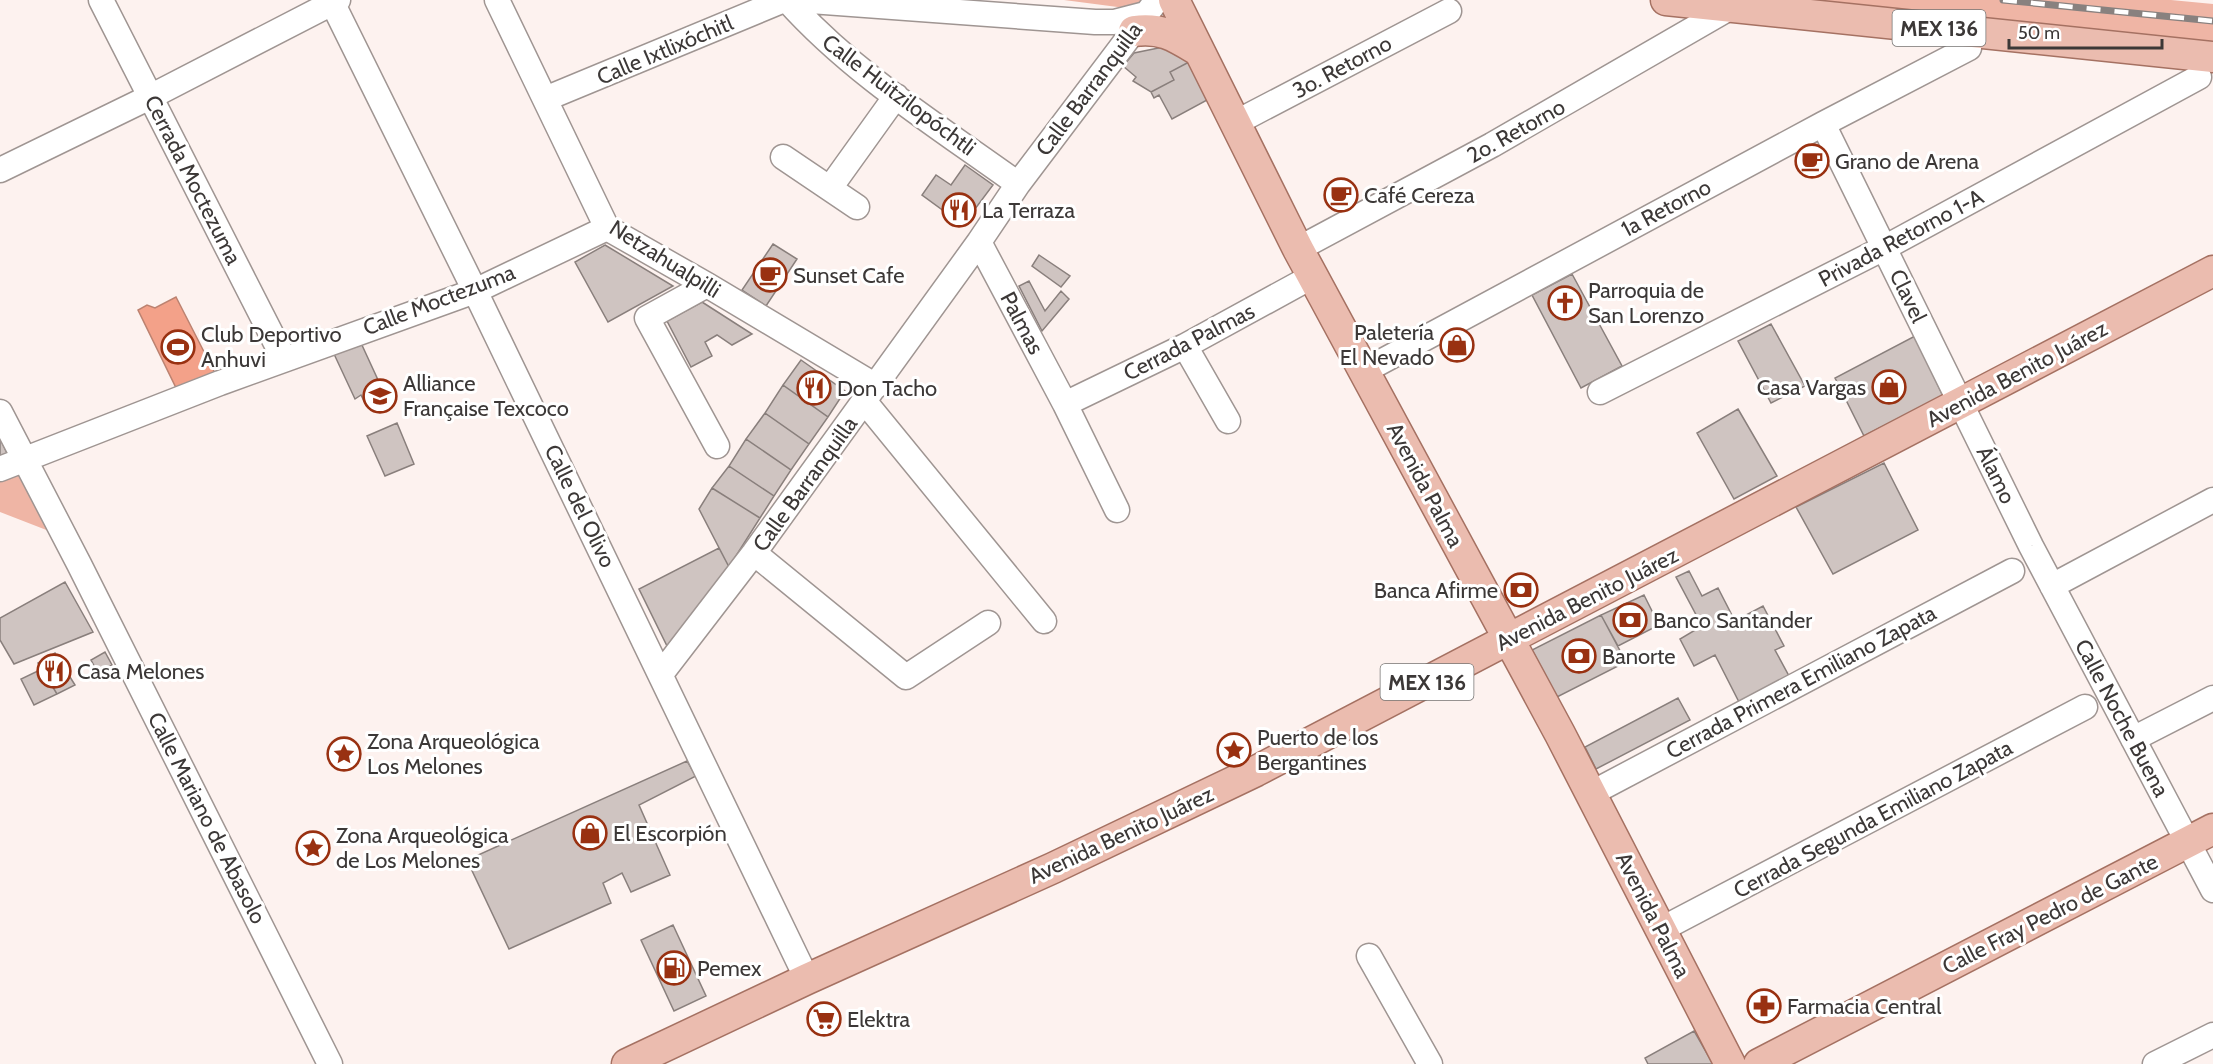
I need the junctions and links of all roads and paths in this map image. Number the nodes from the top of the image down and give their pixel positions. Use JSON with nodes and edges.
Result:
{"nodes":[{"id":1,"x":101,"y":0,"type":"edge"},
{"id":2,"x":497,"y":0,"type":"edge"},
{"id":3,"x":785,"y":0,"type":"edge"},
{"id":4,"x":797,"y":0,"type":"edge"},
{"id":5,"x":1174,"y":0,"type":"edge"},
{"id":6,"x":1666,"y":0,"type":"edge"},
{"id":7,"x":333,"y":1,"type":"edge"},
{"id":8,"x":1731,"y":7,"type":"junction"},
{"id":9,"x":1449,"y":11,"type":"dead end"},
{"id":10,"x":1095,"y":22,"type":"junction"},
{"id":11,"x":1138,"y":24,"type":"edge"},
{"id":12,"x":1969,"y":48,"type":"dead end"},
{"id":13,"x":1199,"y":51,"type":"junction"},
{"id":14,"x":2206,"y":67,"type":"edge"},
{"id":15,"x":897,"y":96,"type":"junction"},
{"id":16,"x":150,"y":97,"type":"junction"},
{"id":17,"x":545,"y":99,"type":"junction"},
{"id":18,"x":1236,"y":123,"type":"junction"},
{"id":19,"x":1823,"y":124,"type":"junction"},
{"id":20,"x":783,"y":157,"type":"dead end"},
{"id":21,"x":0,"y":170,"type":"edge"},
{"id":22,"x":1018,"y":183,"type":"junction"},
{"id":23,"x":830,"y":188,"type":"junction"},
{"id":24,"x":857,"y":207,"type":"dead end"},
{"id":25,"x":607,"y":228,"type":"junction"},
{"id":26,"x":979,"y":242,"type":"junction"},
{"id":27,"x":1884,"y":248,"type":"junction"},
{"id":28,"x":1298,"y":249,"type":"junction"},
{"id":29,"x":2213,"y":271,"type":"edge"},
{"id":30,"x":1313,"y":276,"type":"junction"},
{"id":31,"x":707,"y":285,"type":"junction"},
{"id":32,"x":475,"y":291,"type":"junction"},
{"id":33,"x":1185,"y":346,"type":"junction"},
{"id":34,"x":284,"y":359,"type":"junction"},
{"id":35,"x":1364,"y":371,"type":"junction"},
{"id":36,"x":1600,"y":392,"type":"dead end"},
{"id":37,"x":870,"y":394,"type":"junction"},
{"id":38,"x":1065,"y":404,"type":"junction"},
{"id":39,"x":1960,"y":404,"type":"junction"},
{"id":40,"x":0,"y":412,"type":"edge"},
{"id":41,"x":1228,"y":421,"type":"dead end"},
{"id":42,"x":717,"y":446,"type":"dead end"},
{"id":43,"x":24,"y":458,"type":"junction"},
{"id":44,"x":0,"y":469,"type":"edge"},
{"id":45,"x":2213,"y":500,"type":"edge"},
{"id":46,"x":1117,"y":510,"type":"dead end"},
{"id":47,"x":2031,"y":546,"type":"joint"},
{"id":48,"x":754,"y":553,"type":"junction"},
{"id":49,"x":2012,"y":571,"type":"dead end"},
{"id":50,"x":2052,"y":586,"type":"junction"},
{"id":51,"x":1044,"y":621,"type":"dead end"},
{"id":52,"x":988,"y":623,"type":"dead end"},
{"id":53,"x":1509,"y":639,"type":"junction"},
{"id":54,"x":661,"y":674,"type":"junction"},
{"id":55,"x":2213,"y":698,"type":"edge"},
{"id":56,"x":2085,"y":707,"type":"dead end"},
{"id":57,"x":2133,"y":739,"type":"junction"},
{"id":58,"x":1590,"y":794,"type":"junction"},
{"id":59,"x":2201,"y":836,"type":"edge"},
{"id":60,"x":2213,"y":890,"type":"edge"},
{"id":61,"x":1660,"y":930,"type":"junction"},
{"id":62,"x":1369,"y":956,"type":"dead end"},
{"id":63,"x":807,"y":979,"type":"junction"},
{"id":64,"x":2213,"y":1035,"type":"edge"},
{"id":65,"x":330,"y":1064,"type":"edge"},
{"id":66,"x":627,"y":1064,"type":"edge"},
{"id":67,"x":1430,"y":1064,"type":"edge"},
{"id":68,"x":1730,"y":1064,"type":"edge"},
{"id":69,"x":1759,"y":1064,"type":"edge"},
{"id":70,"x":2155,"y":1064,"type":"edge"}],
"edges":[{"from":1,"to":16,"type":"street","name":"Cerrada Moctezuma"},
{"from":2,"to":17,"type":"street","name":"Netzahualpilli"},
{"from":3,"to":15,"type":"street","name":"Calle Huitzilopóchtli"},
{"from":3,"to":17,"type":"street","name":"Calle Ixtlixóchitl"},
{"from":4,"to":10,"type":"street"},
{"from":5,"to":13,"type":"main road","name":"Avenida Palma"},
{"from":6,"to":8,"type":"main road","number":"MEX 136"},
{"from":7,"to":16,"type":"street"},
{"from":7,"to":32,"type":"street","name":"Calle del Olivo"},
{"from":8,"to":14,"type":"main road","number":"MEX 136"},
{"from":8,"to":28,"type":"street","name":"2o. Retorno"},
{"from":9,"to":18,"type":"street","name":"3o. Retorno"},
{"from":10,"to":11,"type":"street"},
{"from":10,"to":11,"type":"street"},
{"from":11,"to":13,"type":"main road"},
{"from":11,"to":22,"type":"street","name":"Calle Barranquilla"},
{"from":12,"to":19,"type":"street","name":"1a Retorno"},
{"from":13,"to":18,"type":"main road","name":"Avenida Palma"},
{"from":14,"to":27,"type":"street","name":"Privada Retorno 1-A"},
{"from":15,"to":22,"type":"street","name":"Calle Huitzilopóchtli"},
{"from":15,"to":23,"type":"street"},
{"from":16,"to":21,"type":"street"},
{"from":16,"to":34,"type":"street","name":"Cerrada Moctezuma"},
{"from":17,"to":25,"type":"street","name":"Netzahualpilli"},
{"from":18,"to":28,"type":"main road","name":"Avenida Palma"},
{"from":19,"to":27,"type":"street","name":"Clavel"},
{"from":19,"to":35,"type":"street","name":"1a Retorno"},
{"from":20,"to":23,"type":"street"},
{"from":22,"to":26,"type":"street","name":"Calle Barranquilla"},
{"from":23,"to":24,"type":"street"},
{"from":25,"to":31,"type":"street","name":"Netzahualpilli"},
{"from":25,"to":32,"type":"street","name":"Calle Moctezuma"},
{"from":26,"to":37,"type":"street","name":"Calle Barranquilla"},
{"from":26,"to":38,"type":"street","name":"Palmas"},
{"from":27,"to":36,"type":"street","name":"Privada Retorno 1-A"},
{"from":27,"to":39,"type":"street","name":"Clavel"},
{"from":28,"to":30,"type":"main road","name":"Avenida Palma"},
{"from":29,"to":39,"type":"main road","name":"Avenida Benito Juárez","number":"MEX 136"},
{"from":30,"to":33,"type":"street","name":"Cerrada Palmas"},
{"from":30,"to":35,"type":"main road","name":"Avenida Palma"},
{"from":31,"to":37,"type":"street","name":"Netzahualpilli"},
{"from":31,"to":42,"type":"street"},
{"from":32,"to":34,"type":"street","name":"Calle Moctezuma"},
{"from":32,"to":54,"type":"street","name":"Calle del Olivo"},
{"from":33,"to":38,"type":"street","name":"Cerrada Palmas"},
{"from":33,"to":41,"type":"street"},
{"from":34,"to":43,"type":"street","name":"Calle Moctezuma"},
{"from":35,"to":53,"type":"main road","name":"Avenida Palma"},
{"from":37,"to":48,"type":"street","name":"Calle Barranquilla"},
{"from":37,"to":51,"type":"street","name":"Netzahualpilli"},
{"from":38,"to":46,"type":"street","name":"Palmas"},
{"from":39,"to":47,"type":"street","name":"Álamo"},
{"from":39,"to":53,"type":"main road","name":"Avenida Benito Juárez","number":"MEX 136"},
{"from":40,"to":43,"type":"street","name":"Calle Mariano de Abasolo"},
{"from":43,"to":44,"type":"street","name":"Calle Moctezuma"},
{"from":43,"to":65,"type":"street","name":"Calle Mariano de Abasolo"},
{"from":45,"to":50,"type":"street"},
{"from":47,"to":50,"type":"street","name":"Calle Noche Buena"},
{"from":48,"to":52,"type":"street"},
{"from":48,"to":54,"type":"street","name":"Calle Barranquilla"},
{"from":49,"to":58,"type":"street","name":"Cerrada Primera Emiliano Zapata"},
{"from":50,"to":57,"type":"street","name":"Calle Noche Buena"},
{"from":53,"to":58,"type":"main road","name":"Avenida Palma"},
{"from":53,"to":63,"type":"main road","name":"Avenida Benito Juárez","number":"MEX 136"},
{"from":54,"to":63,"type":"street","name":"Calle del Olivo"},
{"from":55,"to":57,"type":"street"},
{"from":56,"to":61,"type":"street","name":"Cerrada Segunda Emiliano Zapata"},
{"from":57,"to":59,"type":"street","name":"Calle Noche Buena"},
{"from":58,"to":61,"type":"main road","name":"Avenida Palma"},
{"from":59,"to":60,"type":"street","name":"Calle Noche Buena"},
{"from":59,"to":69,"type":"main road","name":"Calle Fray Pedro de Gante"},
{"from":61,"to":68,"type":"main road","name":"Avenida Palma"},
{"from":62,"to":67,"type":"street"},
{"from":63,"to":66,"type":"main road","name":"Avenida Benito Juárez","number":"MEX 136"},
{"from":64,"to":70,"type":"street"}]}
